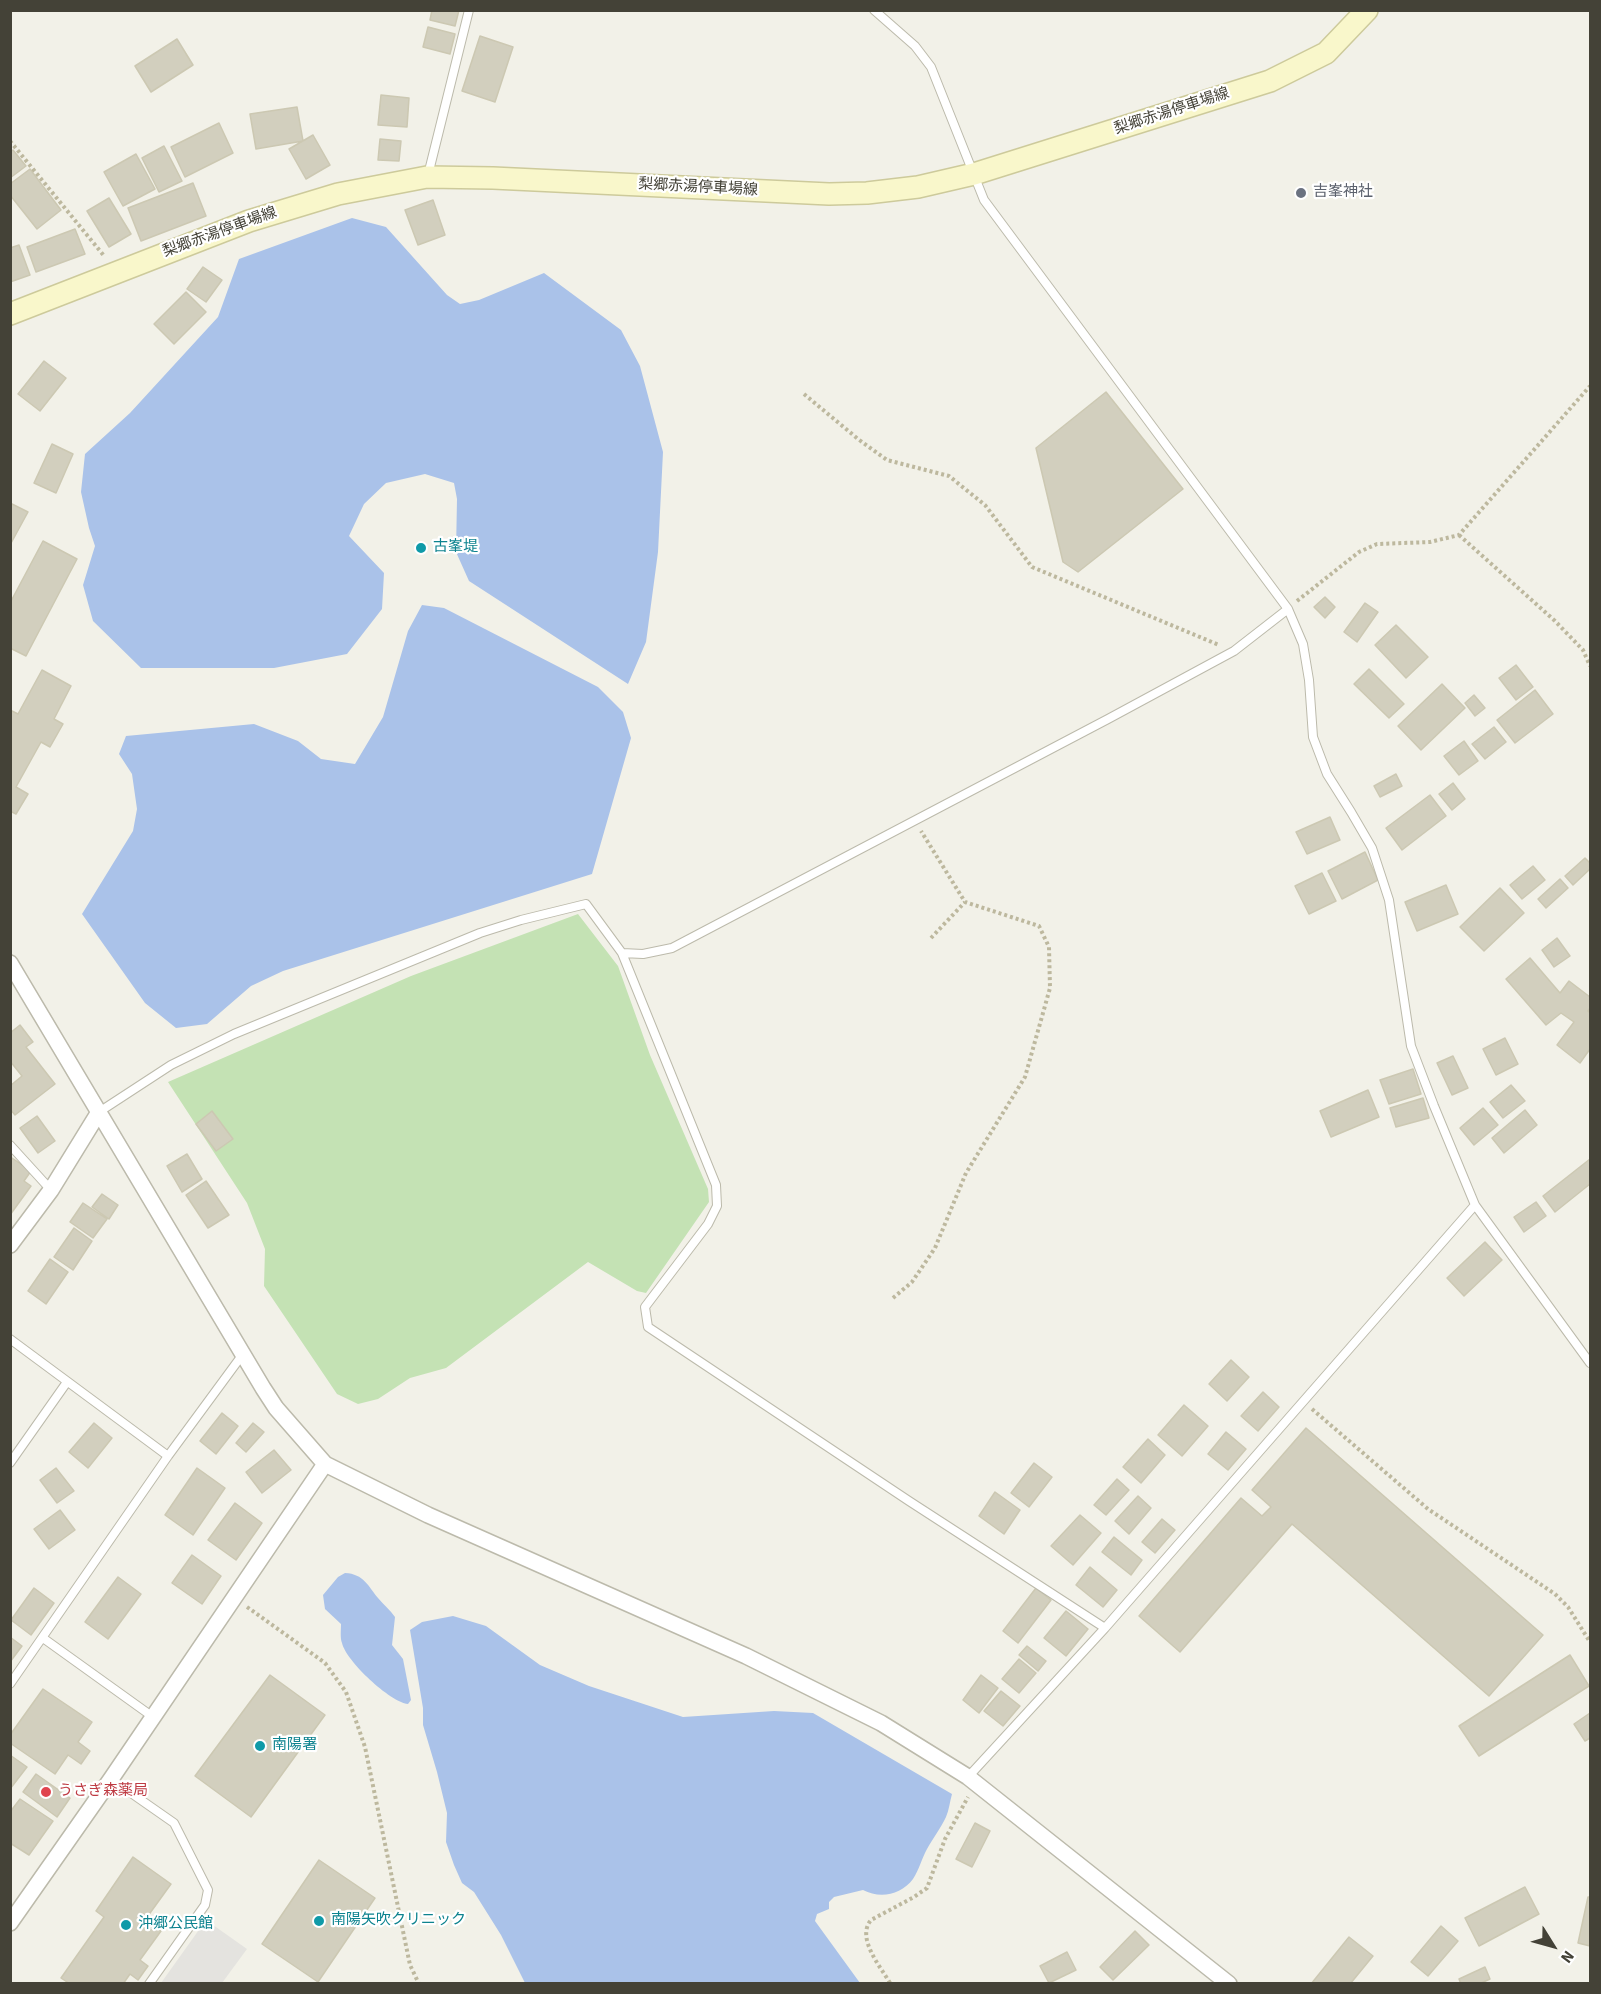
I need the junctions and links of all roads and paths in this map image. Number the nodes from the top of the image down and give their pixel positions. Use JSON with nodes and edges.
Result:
{"nodes":[{"id":1,"x":469,"y":10,"type":"edge"},
{"id":2,"x":874,"y":10,"type":"edge"},
{"id":3,"x":1367,"y":10,"type":"edge"},
{"id":4,"x":10,"y":141,"type":"edge"},
{"id":5,"x":974,"y":174,"type":"junction"},
{"id":6,"x":427,"y":177,"type":"junction"},
{"id":7,"x":117,"y":271,"type":"junction"},
{"id":8,"x":10,"y":314,"type":"edge"},
{"id":9,"x":1590,"y":386,"type":"edge"},
{"id":10,"x":804,"y":394,"type":"dead end"},
{"id":11,"x":1459,"y":535,"type":"junction"},
{"id":12,"x":1288,"y":609,"type":"junction"},
{"id":13,"x":1234,"y":651,"type":"junction"},
{"id":14,"x":1590,"y":666,"type":"edge"},
{"id":15,"x":914,"y":820,"type":"junction"},
{"id":16,"x":965,"y":902,"type":"junction"},
{"id":17,"x":931,"y":938,"type":"dead end"},
{"id":18,"x":622,"y":953,"type":"junction"},
{"id":19,"x":10,"y":963,"type":"edge"},
{"id":20,"x":99,"y":1112,"type":"junction"},
{"id":21,"x":10,"y":1144,"type":"edge"},
{"id":22,"x":51,"y":1190,"type":"junction"},
{"id":23,"x":1475,"y":1205,"type":"junction"},
{"id":24,"x":10,"y":1245,"type":"edge"},
{"id":25,"x":893,"y":1298,"type":"dead end"},
{"id":26,"x":10,"y":1339,"type":"edge"},
{"id":27,"x":243,"y":1354,"type":"junction"},
{"id":28,"x":1590,"y":1363,"type":"edge"},
{"id":29,"x":68,"y":1382,"type":"junction"},
{"id":30,"x":1302,"y":1401,"type":"junction"},
{"id":31,"x":168,"y":1456,"type":"junction"},
{"id":32,"x":10,"y":1463,"type":"edge"},
{"id":33,"x":325,"y":1464,"type":"junction"},
{"id":34,"x":234,"y":1598,"type":"junction"},
{"id":35,"x":1105,"y":1628,"type":"junction"},
{"id":36,"x":43,"y":1638,"type":"junction"},
{"id":37,"x":1590,"y":1642,"type":"edge"},
{"id":38,"x":10,"y":1684,"type":"edge"},
{"id":39,"x":153,"y":1717,"type":"junction"},
{"id":40,"x":111,"y":1779,"type":"junction"},
{"id":41,"x":972,"y":1780,"type":"junction"},
{"id":42,"x":10,"y":1923,"type":"edge"},
{"id":43,"x":149,"y":1983,"type":"edge"},
{"id":44,"x":419,"y":1983,"type":"edge"},
{"id":45,"x":890,"y":1983,"type":"edge"},
{"id":46,"x":1229,"y":1983,"type":"edge"}],
"edges":[{"from":1,"to":6,"type":"lane"},
{"from":2,"to":5,"type":"lane"},
{"from":3,"to":5,"type":"main road","name":"梨郷赤湯停車場線"},
{"from":4,"to":7,"type":"path"},
{"from":5,"to":6,"type":"main road","name":"梨郷赤湯停車場線"},
{"from":5,"to":12,"type":"lane"},
{"from":6,"to":7,"type":"main road","name":"梨郷赤湯停車場線"},
{"from":7,"to":8,"type":"main road","name":"梨郷赤湯停車場線"},
{"from":9,"to":11,"type":"path"},
{"from":10,"to":13,"type":"path"},
{"from":11,"to":12,"type":"path"},
{"from":11,"to":14,"type":"path"},
{"from":12,"to":13,"type":"lane"},
{"from":12,"to":23,"type":"lane"},
{"from":13,"to":15,"type":"lane"},
{"from":15,"to":16,"type":"path"},
{"from":15,"to":18,"type":"lane"},
{"from":16,"to":17,"type":"path"},
{"from":16,"to":25,"type":"path"},
{"from":18,"to":20,"type":"lane"},
{"from":18,"to":35,"type":"lane"},
{"from":19,"to":20,"type":"street"},
{"from":20,"to":22,"type":"street"},
{"from":20,"to":27,"type":"street"},
{"from":21,"to":22,"type":"lane"},
{"from":22,"to":24,"type":"street"},
{"from":23,"to":28,"type":"lane"},
{"from":23,"to":30,"type":"lane"},
{"from":26,"to":29,"type":"lane"},
{"from":27,"to":31,"type":"lane"},
{"from":27,"to":33,"type":"street"},
{"from":29,"to":31,"type":"lane"},
{"from":29,"to":32,"type":"lane"},
{"from":30,"to":35,"type":"lane"},
{"from":30,"to":37,"type":"path"},
{"from":31,"to":36,"type":"lane"},
{"from":33,"to":34,"type":"street"},
{"from":33,"to":41,"type":"street"},
{"from":34,"to":39,"type":"street"},
{"from":34,"to":44,"type":"path"},
{"from":35,"to":41,"type":"lane"},
{"from":36,"to":38,"type":"lane"},
{"from":36,"to":39,"type":"lane"},
{"from":39,"to":40,"type":"street"},
{"from":40,"to":42,"type":"street"},
{"from":40,"to":43,"type":"lane"},
{"from":41,"to":45,"type":"path"},
{"from":41,"to":46,"type":"street"}]}
